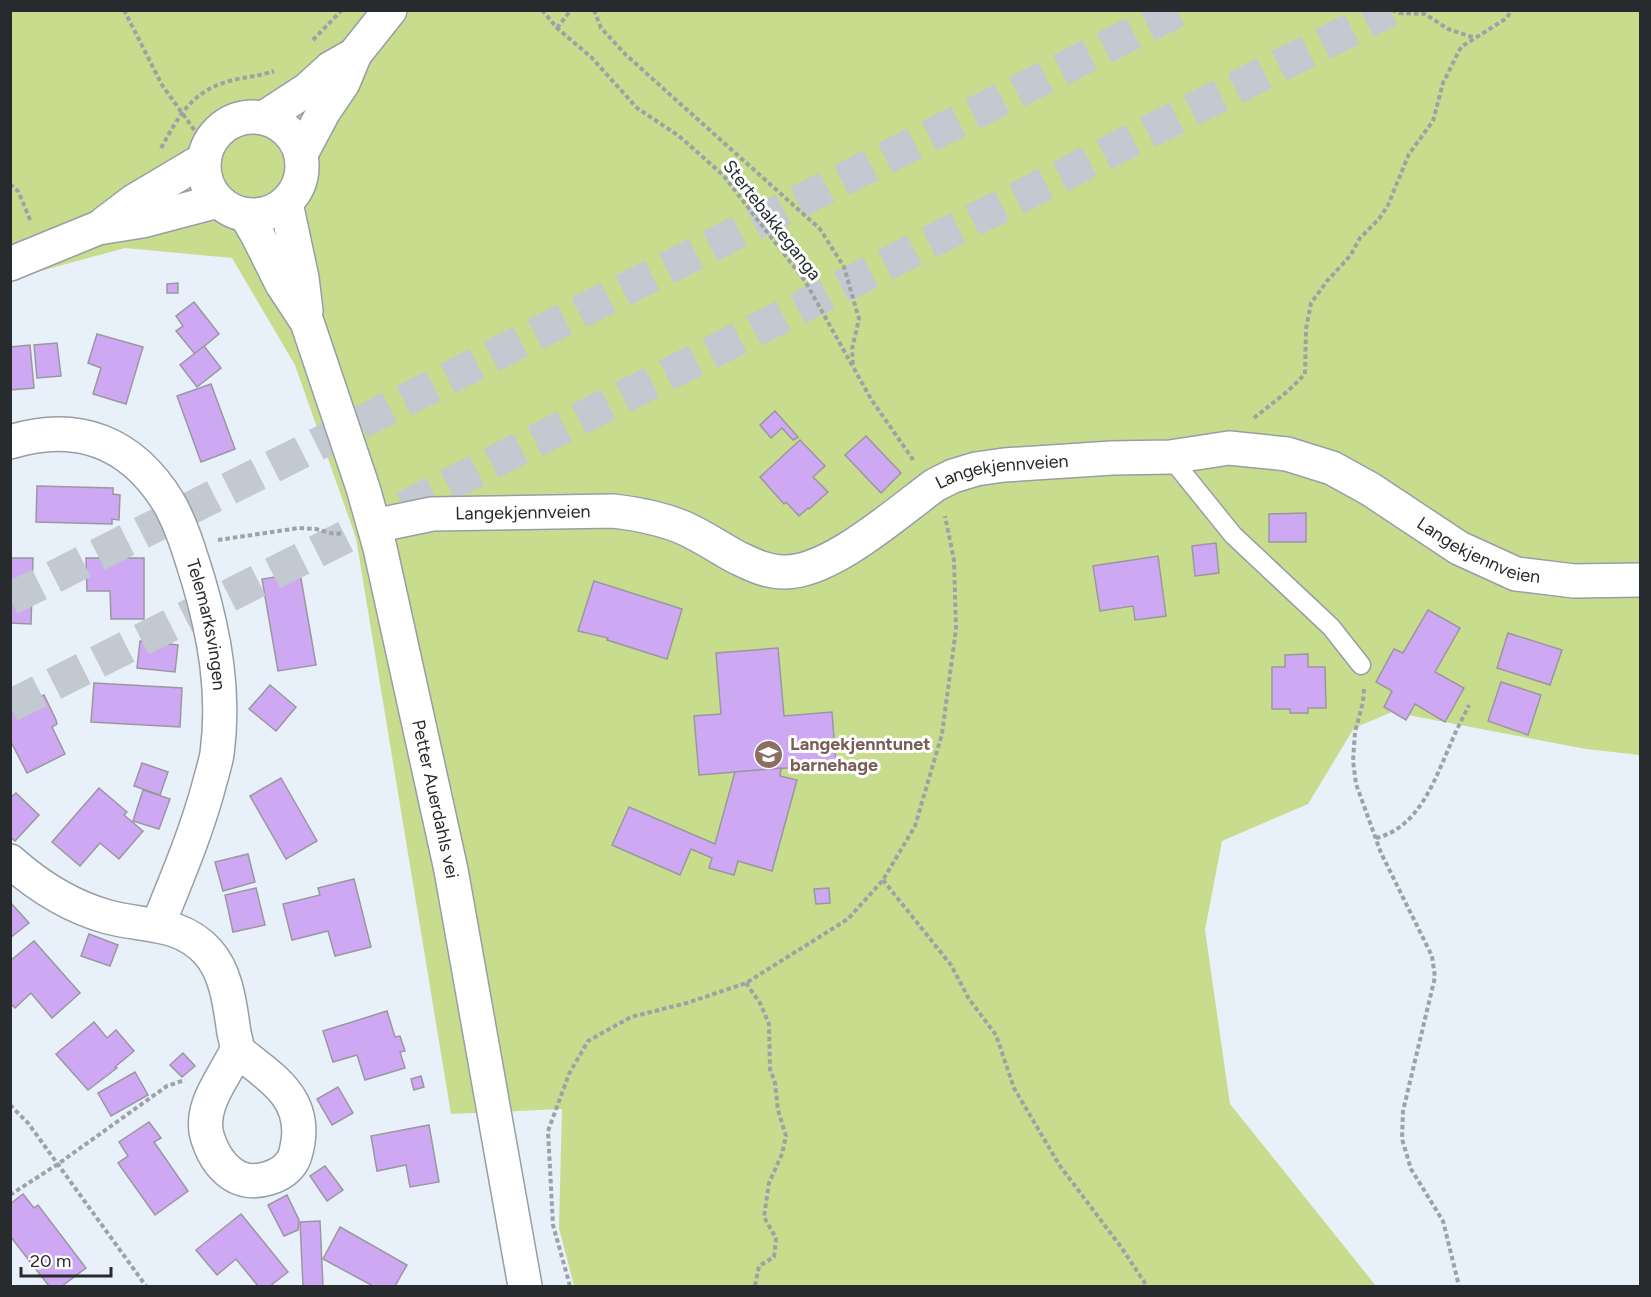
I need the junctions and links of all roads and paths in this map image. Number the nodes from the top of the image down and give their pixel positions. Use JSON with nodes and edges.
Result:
{"nodes":[{"id":1,"x":124,"y":10,"type":"edge"},
{"id":2,"x":342,"y":10,"type":"edge"},
{"id":3,"x":390,"y":10,"type":"edge"},
{"id":4,"x":542,"y":10,"type":"edge"},
{"id":5,"x":570,"y":10,"type":"edge"},
{"id":6,"x":594,"y":10,"type":"edge"},
{"id":7,"x":1392,"y":10,"type":"edge"},
{"id":8,"x":1511,"y":10,"type":"edge"},
{"id":9,"x":557,"y":28,"type":"junction"},
{"id":10,"x":1475,"y":38,"type":"junction"},
{"id":11,"x":309,"y":44,"type":"dead end"},
{"id":12,"x":355,"y":54,"type":"junction"},
{"id":13,"x":277,"y":69,"type":"dead end"},
{"id":14,"x":181,"y":114,"type":"junction"},
{"id":15,"x":265,"y":117,"type":"junction"},
{"id":16,"x":160,"y":150,"type":"dead end"},
{"id":17,"x":206,"y":153,"type":"junction"},
{"id":18,"x":301,"y":154,"type":"junction"},
{"id":19,"x":10,"y":184,"type":"edge"},
{"id":20,"x":286,"y":203,"type":"junction"},
{"id":21,"x":232,"y":208,"type":"junction"},
{"id":22,"x":98,"y":228,"type":"junction"},
{"id":23,"x":42,"y":251,"type":"junction"},
{"id":24,"x":10,"y":264,"type":"edge"},
{"id":25,"x":307,"y":322,"type":"junction"},
{"id":26,"x":853,"y":366,"type":"junction"},
{"id":27,"x":10,"y":442,"type":"edge"},
{"id":28,"x":1229,"y":448,"type":"junction"},
{"id":29,"x":1170,"y":457,"type":"junction"},
{"id":30,"x":935,"y":485,"type":"junction"},
{"id":31,"x":361,"y":529,"type":"junction"},
{"id":32,"x":189,"y":550,"type":"junction"},
{"id":33,"x":1641,"y":580,"type":"edge"},
{"id":34,"x":1360,"y":666,"type":"joint"},
{"id":35,"x":1469,"y":705,"type":"dead end"},
{"id":36,"x":1376,"y":838,"type":"junction"},
{"id":37,"x":10,"y":861,"type":"edge"},
{"id":38,"x":883,"y":880,"type":"junction"},
{"id":39,"x":158,"y":925,"type":"junction"},
{"id":40,"x":746,"y":983,"type":"junction"},
{"id":41,"x":230,"y":1063,"type":"joint"},
{"id":42,"x":10,"y":1105,"type":"edge"},
{"id":43,"x":58,"y":1164,"type":"junction"},
{"id":44,"x":10,"y":1195,"type":"edge"},
{"id":45,"x":146,"y":1287,"type":"edge"},
{"id":46,"x":525,"y":1287,"type":"edge"},
{"id":47,"x":570,"y":1287,"type":"edge"},
{"id":48,"x":755,"y":1287,"type":"edge"},
{"id":49,"x":1147,"y":1287,"type":"edge"},
{"id":50,"x":1459,"y":1287,"type":"edge"}],
"edges":[{"from":1,"to":14,"type":"path"},
{"from":2,"to":11,"type":"path"},
{"from":3,"to":12,"type":"street"},
{"from":4,"to":9,"type":"path","name":"Stertebakkeganga"},
{"from":5,"to":9,"type":"path"},
{"from":6,"to":26,"type":"path"},
{"from":7,"to":10,"type":"path"},
{"from":8,"to":10,"type":"path"},
{"from":9,"to":26,"type":"path","name":"Stertebakkeganga"},
{"from":10,"to":28,"type":"path"},
{"from":12,"to":15,"type":"street"},
{"from":12,"to":18,"type":"street"},
{"from":13,"to":14,"type":"path"},
{"from":14,"to":16,"type":"path"},
{"from":14,"to":17,"type":"path"},
{"from":15,"to":17,"type":"street"},
{"from":15,"to":18,"type":"street"},
{"from":17,"to":21,"type":"street"},
{"from":17,"to":22,"type":"street"},
{"from":18,"to":20,"type":"street"},
{"from":19,"to":23,"type":"path"},
{"from":20,"to":21,"type":"street"},
{"from":20,"to":25,"type":"street","name":"Petter Auerdahls vei"},
{"from":21,"to":22,"type":"street"},
{"from":21,"to":25,"type":"street","name":"Petter Auerdahls vei"},
{"from":22,"to":23,"type":"street"},
{"from":23,"to":24,"type":"street"},
{"from":25,"to":31,"type":"street","name":"Petter Auerdahls vei"},
{"from":26,"to":30,"type":"path","name":"Stertebakkeganga"},
{"from":27,"to":32,"type":"street","name":"Telemarksvingen"},
{"from":28,"to":29,"type":"street","name":"Langekjennveien"},
{"from":28,"to":33,"type":"street","name":"Langekjennveien"},
{"from":29,"to":30,"type":"street","name":"Langekjennveien"},
{"from":29,"to":34,"type":"lane"},
{"from":30,"to":31,"type":"street","name":"Langekjennveien"},
{"from":30,"to":38,"type":"path"},
{"from":31,"to":32,"type":"path"},
{"from":31,"to":46,"type":"street","name":"Petter Auerdahls vei"},
{"from":32,"to":39,"type":"street","name":"Telemarksvingen"},
{"from":34,"to":36,"type":"path"},
{"from":35,"to":36,"type":"path"},
{"from":36,"to":50,"type":"path"},
{"from":37,"to":39,"type":"street"},
{"from":38,"to":40,"type":"path"},
{"from":38,"to":49,"type":"path"},
{"from":39,"to":41,"type":"street"},
{"from":40,"to":47,"type":"path"},
{"from":40,"to":48,"type":"path"},
{"from":41,"to":43,"type":"path"},
{"from":42,"to":43,"type":"path"},
{"from":43,"to":44,"type":"path"},
{"from":43,"to":45,"type":"path"}]}
